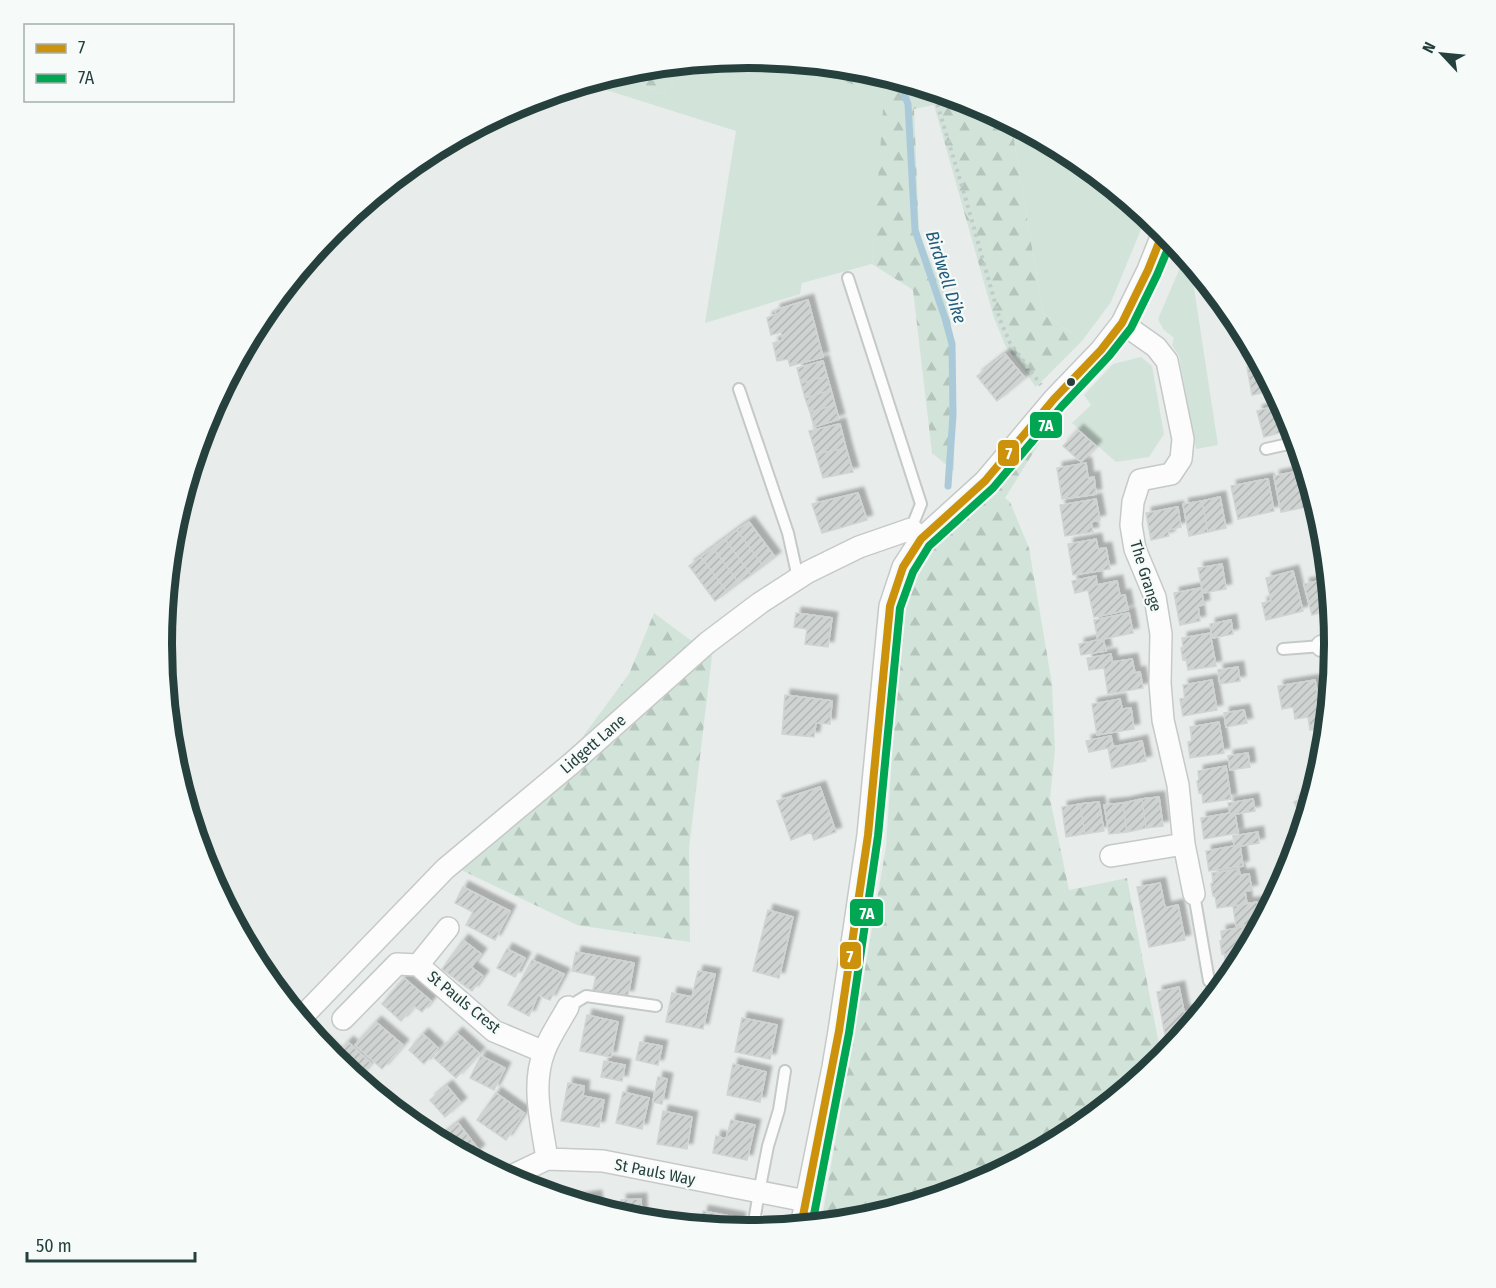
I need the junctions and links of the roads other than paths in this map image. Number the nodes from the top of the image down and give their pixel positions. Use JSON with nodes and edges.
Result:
{"nodes":[{"id":1,"x":1160,"y":240,"type":"edge"},
{"id":2,"x":848,"y":278,"type":"dead end"},
{"id":3,"x":1122,"y":323,"type":"junction"},
{"id":4,"x":740,"y":389,"type":"dead end"},
{"id":5,"x":1289,"y":444,"type":"edge"},
{"id":6,"x":1266,"y":449,"type":"dead end"},
{"id":7,"x":916,"y":534,"type":"junction"},
{"id":8,"x":798,"y":578,"type":"junction"},
{"id":9,"x":1324,"y":646,"type":"edge"},
{"id":10,"x":1283,"y":649,"type":"dead end"},
{"id":11,"x":1184,"y":844,"type":"junction"},
{"id":12,"x":1111,"y":856,"type":"dead end"},
{"id":13,"x":1194,"y":894,"type":"joint"},
{"id":14,"x":448,"y":928,"type":"dead end"},
{"id":15,"x":418,"y":965,"type":"junction"},
{"id":16,"x":1209,"y":981,"type":"dead end"},
{"id":17,"x":656,"y":1006,"type":"dead end"},
{"id":18,"x":568,"y":1007,"type":"joint"},
{"id":19,"x":306,"y":1013,"type":"edge"},
{"id":20,"x":343,"y":1019,"type":"dead end"},
{"id":21,"x":544,"y":1052,"type":"junction"},
{"id":22,"x":785,"y":1071,"type":"dead end"},
{"id":23,"x":547,"y":1159,"type":"junction"},
{"id":24,"x":518,"y":1173,"type":"edge"},
{"id":25,"x":759,"y":1192,"type":"junction"},
{"id":26,"x":806,"y":1201,"type":"junction"},
{"id":27,"x":803,"y":1218,"type":"edge"},
{"id":28,"x":754,"y":1220,"type":"edge"}],
"edges":[{"from":1,"to":3,"type":"street"},
{"from":2,"to":7,"type":"lane"},
{"from":3,"to":7,"type":"street"},
{"from":3,"to":11,"type":"street","name":"The Grange"},
{"from":4,"to":8,"type":"lane"},
{"from":5,"to":6,"type":"lane"},
{"from":7,"to":8,"type":"street","name":"Lidgett Lane"},
{"from":7,"to":26,"type":"street"},
{"from":8,"to":19,"type":"street","name":"Lidgett Lane"},
{"from":9,"to":10,"type":"lane"},
{"from":11,"to":12,"type":"street"},
{"from":11,"to":13,"type":"street","name":"The Grange"},
{"from":13,"to":16,"type":"lane"},
{"from":14,"to":15,"type":"street","name":"St Pauls Crest"},
{"from":15,"to":20,"type":"street","name":"St Pauls Crest"},
{"from":15,"to":21,"type":"street","name":"St Pauls Crest"},
{"from":17,"to":18,"type":"lane"},
{"from":18,"to":21,"type":"street"},
{"from":21,"to":23,"type":"street"},
{"from":22,"to":25,"type":"lane"},
{"from":23,"to":24,"type":"street","name":"St Pauls Way"},
{"from":23,"to":25,"type":"street","name":"St Pauls Way"},
{"from":25,"to":26,"type":"street","name":"St Pauls Way"},
{"from":25,"to":28,"type":"lane"},
{"from":26,"to":27,"type":"street"}]}
